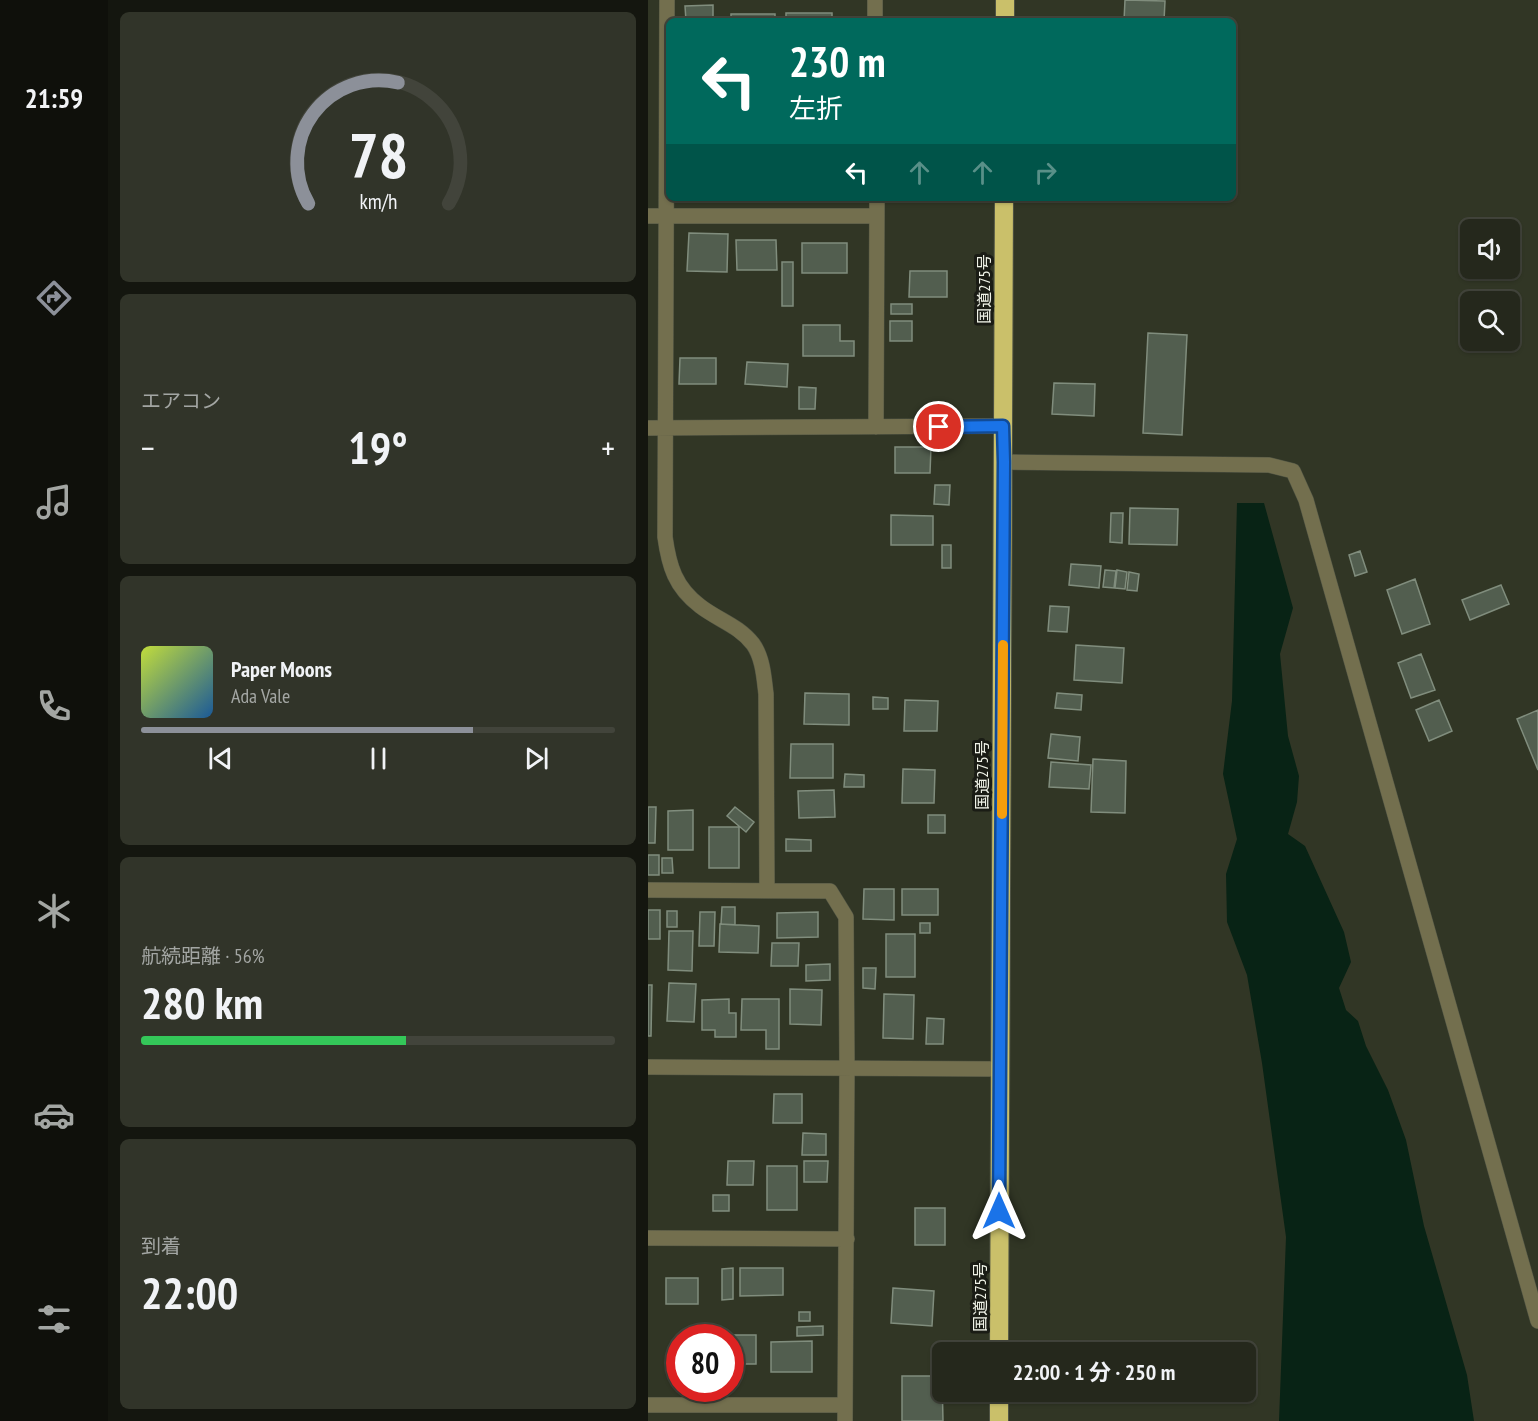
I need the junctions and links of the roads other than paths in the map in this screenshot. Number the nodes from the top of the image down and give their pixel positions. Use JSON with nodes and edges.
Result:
{"nodes":[{"id":1,"x":667,"y":0,"type":"edge"},
{"id":2,"x":875,"y":0,"type":"edge"},
{"id":3,"x":1005,"y":0,"type":"edge"},
{"id":4,"x":667,"y":18,"type":"edge"},
{"id":5,"x":875,"y":18,"type":"edge"},
{"id":6,"x":1005,"y":18,"type":"edge"},
{"id":7,"x":668,"y":201,"type":"edge"},
{"id":8,"x":877,"y":201,"type":"edge"},
{"id":9,"x":1004,"y":201,"type":"edge"},
{"id":10,"x":648,"y":216,"type":"edge"},
{"id":11,"x":668,"y":216,"type":"junction"},
{"id":12,"x":877,"y":216,"type":"junction"},
{"id":13,"x":1003,"y":426,"type":"junction"},
{"id":14,"x":648,"y":428,"type":"edge"},
{"id":15,"x":667,"y":428,"type":"junction"},
{"id":16,"x":876,"y":428,"type":"junction"},
{"id":17,"x":1004,"y":462,"type":"junction"},
{"id":18,"x":767,"y":889,"type":"junction"},
{"id":19,"x":648,"y":890,"type":"edge"},
{"id":20,"x":648,"y":1067,"type":"edge"},
{"id":21,"x":848,"y":1067,"type":"junction"},
{"id":22,"x":1000,"y":1069,"type":"junction"},
{"id":23,"x":648,"y":1238,"type":"edge"},
{"id":24,"x":847,"y":1239,"type":"junction"},
{"id":25,"x":1538,"y":1321,"type":"edge"},
{"id":26,"x":999,"y":1342,"type":"edge"},
{"id":27,"x":999,"y":1402,"type":"edge"},
{"id":28,"x":648,"y":1405,"type":"edge"},
{"id":29,"x":845,"y":1405,"type":"junction"},
{"id":30,"x":845,"y":1421,"type":"edge"},
{"id":31,"x":999,"y":1421,"type":"edge"}],
"edges":[{"from":1,"to":4,"type":"street"},
{"from":2,"to":5,"type":"street"},
{"from":3,"to":6,"type":"highway"},
{"from":7,"to":11,"type":"street"},
{"from":8,"to":12,"type":"street"},
{"from":9,"to":13,"type":"highway","name":"国道275号"},
{"from":10,"to":11,"type":"street"},
{"from":11,"to":12,"type":"street"},
{"from":11,"to":15,"type":"street"},
{"from":12,"to":16,"type":"street"},
{"from":13,"to":16,"type":"street"},
{"from":13,"to":17,"type":"highway","name":"国道275号"},
{"from":14,"to":15,"type":"street"},
{"from":15,"to":16,"type":"street"},
{"from":15,"to":18,"type":"street"},
{"from":17,"to":22,"type":"highway","name":"国道275号"},
{"from":17,"to":25,"type":"street"},
{"from":18,"to":19,"type":"street"},
{"from":18,"to":21,"type":"street"},
{"from":20,"to":21,"type":"street"},
{"from":21,"to":22,"type":"street"},
{"from":21,"to":24,"type":"street"},
{"from":22,"to":26,"type":"highway","name":"国道275号"},
{"from":23,"to":24,"type":"street"},
{"from":24,"to":29,"type":"street"},
{"from":27,"to":31,"type":"highway"},
{"from":28,"to":29,"type":"street"},
{"from":29,"to":30,"type":"street"}]}
